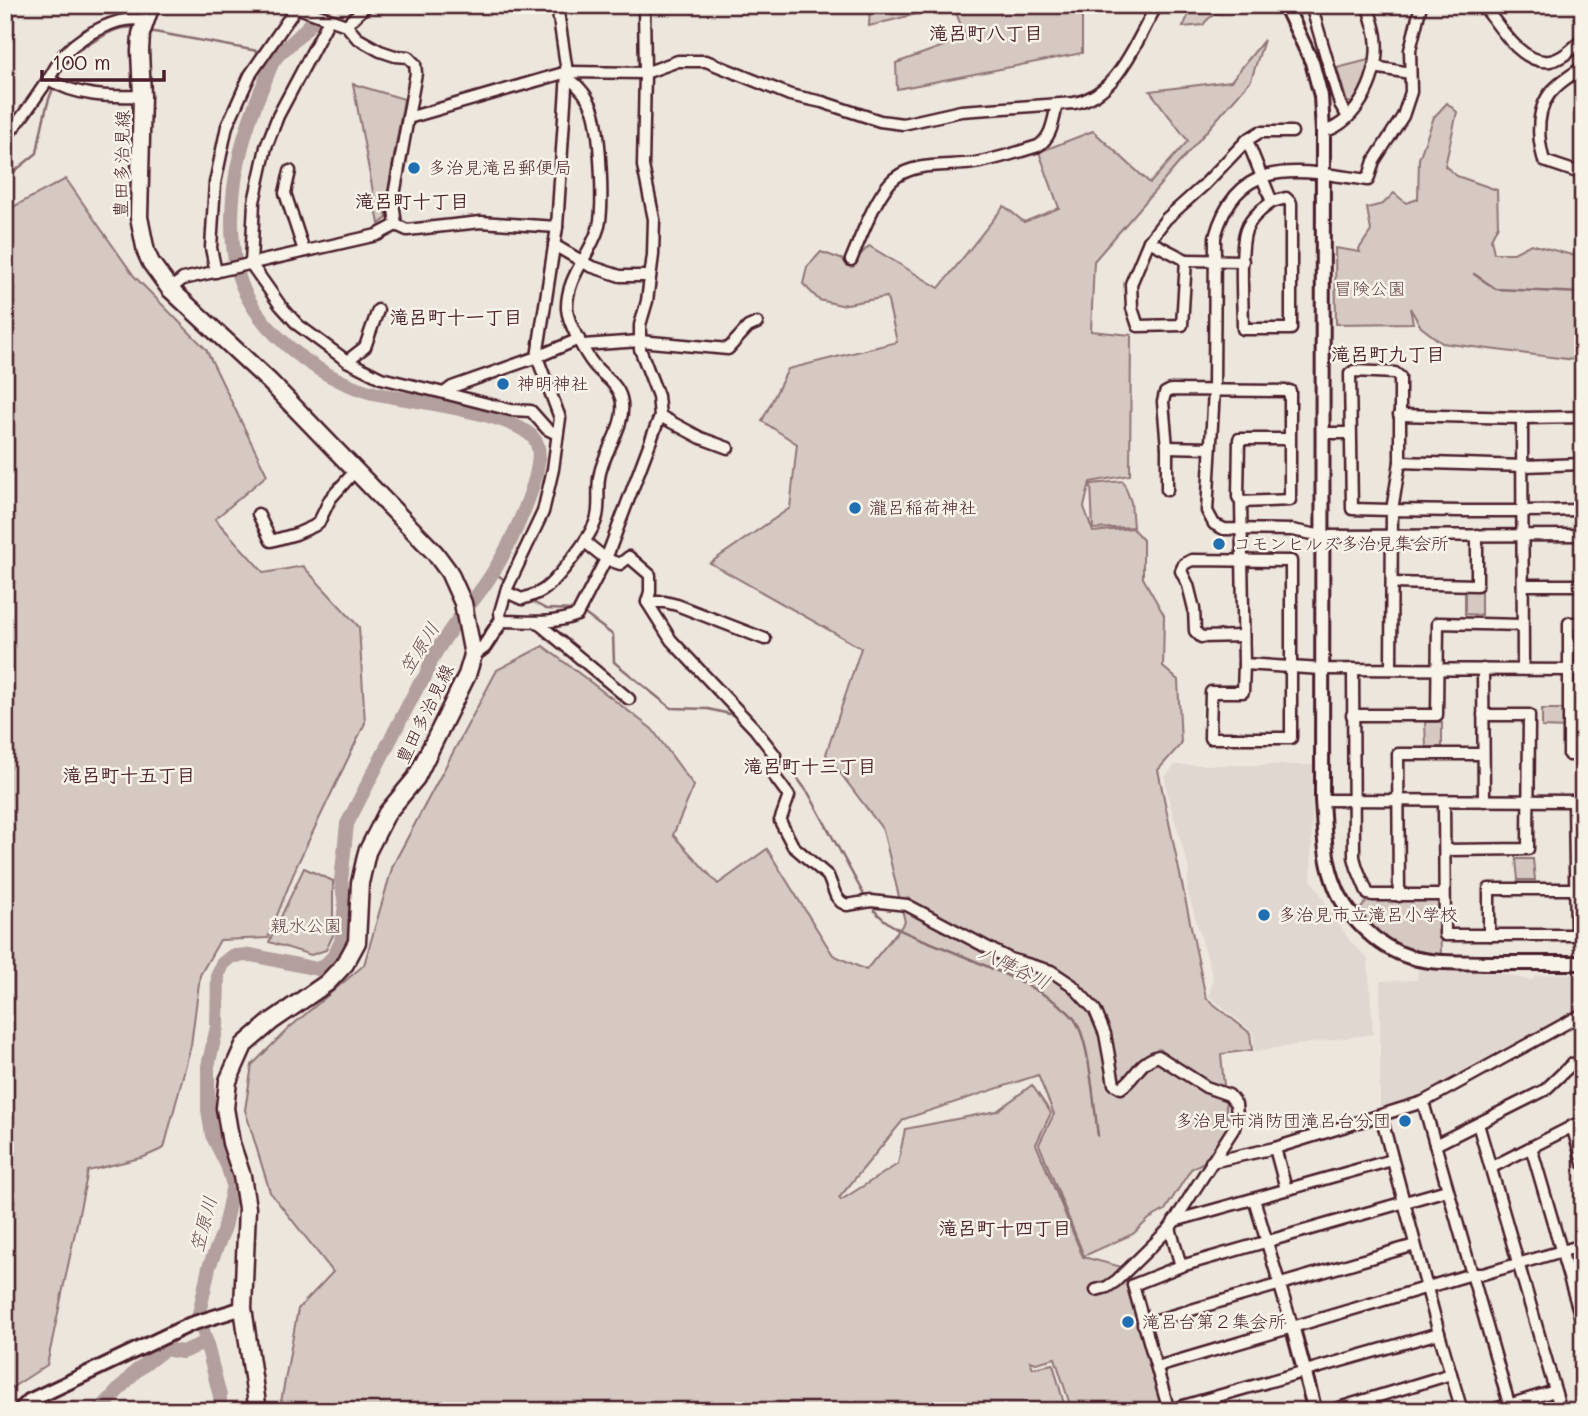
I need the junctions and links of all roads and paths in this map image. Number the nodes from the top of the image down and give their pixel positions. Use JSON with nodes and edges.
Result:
{"nodes":[{"id":1,"x":368,"y":5,"type":"edge"},
{"id":2,"x":557,"y":5,"type":"edge"},
{"id":3,"x":644,"y":5,"type":"edge"},
{"id":4,"x":1157,"y":5,"type":"edge"},
{"id":5,"x":1285,"y":5,"type":"edge"},
{"id":6,"x":1311,"y":5,"type":"edge"},
{"id":7,"x":1367,"y":5,"type":"edge"},
{"id":8,"x":1421,"y":5,"type":"edge"},
{"id":9,"x":1483,"y":5,"type":"edge"},
{"id":10,"x":295,"y":6,"type":"edge"},
{"id":11,"x":329,"y":19,"type":"junction"},
{"id":12,"x":141,"y":20,"type":"edge"},
{"id":13,"x":345,"y":25,"type":"junction"},
{"id":14,"x":1583,"y":39,"type":"edge"},
{"id":15,"x":1583,"y":66,"type":"edge"},
{"id":16,"x":1374,"y":67,"type":"junction"},
{"id":17,"x":645,"y":73,"type":"junction"},
{"id":18,"x":1410,"y":73,"type":"junction"},
{"id":19,"x":567,"y":74,"type":"junction"},
{"id":20,"x":54,"y":82,"type":"junction"},
{"id":21,"x":142,"y":96,"type":"junction"},
{"id":22,"x":1057,"y":105,"type":"junction"},
{"id":23,"x":1348,"y":117,"type":"junction"},
{"id":24,"x":408,"y":118,"type":"junction"},
{"id":25,"x":1292,"y":132,"type":"dead end"},
{"id":26,"x":1323,"y":132,"type":"junction"},
{"id":27,"x":5,"y":137,"type":"edge"},
{"id":28,"x":1247,"y":140,"type":"junction"},
{"id":29,"x":289,"y":171,"type":"dead end"},
{"id":30,"x":1322,"y":174,"type":"junction"},
{"id":31,"x":1583,"y":174,"type":"edge"},
{"id":32,"x":1262,"y":177,"type":"junction"},
{"id":33,"x":1272,"y":202,"type":"junction"},
{"id":34,"x":396,"y":225,"type":"junction"},
{"id":35,"x":557,"y":228,"type":"junction"},
{"id":36,"x":1149,"y":241,"type":"junction"},
{"id":37,"x":554,"y":245,"type":"junction"},
{"id":38,"x":304,"y":251,"type":"junction"},
{"id":39,"x":581,"y":260,"type":"junction"},
{"id":40,"x":850,"y":260,"type":"dead end"},
{"id":41,"x":1186,"y":260,"type":"junction"},
{"id":42,"x":1214,"y":261,"type":"junction"},
{"id":43,"x":1244,"y":261,"type":"junction"},
{"id":44,"x":251,"y":264,"type":"junction"},
{"id":45,"x":216,"y":272,"type":"junction"},
{"id":46,"x":649,"y":276,"type":"junction"},
{"id":47,"x":170,"y":289,"type":"junction"},
{"id":48,"x":378,"y":310,"type":"dead end"},
{"id":49,"x":757,"y":323,"type":"dead end"},
{"id":50,"x":640,"y":341,"type":"junction"},
{"id":51,"x":581,"y":342,"type":"junction"},
{"id":52,"x":537,"y":357,"type":"junction"},
{"id":53,"x":347,"y":361,"type":"junction"},
{"id":54,"x":1214,"y":390,"type":"junction"},
{"id":55,"x":444,"y":393,"type":"junction"},
{"id":56,"x":660,"y":415,"type":"junction"},
{"id":57,"x":1399,"y":415,"type":"junction"},
{"id":58,"x":1583,"y":417,"type":"edge"},
{"id":59,"x":1522,"y":418,"type":"junction"},
{"id":60,"x":1323,"y":433,"type":"junction"},
{"id":61,"x":1350,"y":433,"type":"junction"},
{"id":62,"x":556,"y":434,"type":"junction"},
{"id":63,"x":1290,"y":439,"type":"junction"},
{"id":64,"x":1167,"y":447,"type":"junction"},
{"id":65,"x":728,"y":448,"type":"dead end"},
{"id":66,"x":1210,"y":448,"type":"junction"},
{"id":67,"x":1400,"y":462,"type":"junction"},
{"id":68,"x":1583,"y":464,"type":"edge"},
{"id":69,"x":1524,"y":466,"type":"junction"},
{"id":70,"x":355,"y":471,"type":"junction"},
{"id":71,"x":1167,"y":490,"type":"dead end"},
{"id":72,"x":1241,"y":502,"type":"junction"},
{"id":73,"x":1392,"y":510,"type":"junction"},
{"id":74,"x":1583,"y":510,"type":"edge"},
{"id":75,"x":1523,"y":512,"type":"junction"},
{"id":76,"x":258,"y":514,"type":"dead end"},
{"id":77,"x":1241,"y":529,"type":"junction"},
{"id":78,"x":1391,"y":535,"type":"junction"},
{"id":79,"x":1477,"y":535,"type":"junction"},
{"id":80,"x":1522,"y":535,"type":"junction"},
{"id":81,"x":1583,"y":535,"type":"edge"},
{"id":82,"x":1322,"y":536,"type":"junction"},
{"id":83,"x":585,"y":541,"type":"junction"},
{"id":84,"x":606,"y":559,"type":"junction"},
{"id":85,"x":1241,"y":559,"type":"junction"},
{"id":86,"x":1392,"y":583,"type":"junction"},
{"id":87,"x":1523,"y":585,"type":"junction"},
{"id":88,"x":1583,"y":585,"type":"edge"},
{"id":89,"x":508,"y":587,"type":"junction"},
{"id":90,"x":647,"y":602,"type":"junction"},
{"id":91,"x":501,"y":621,"type":"junction"},
{"id":92,"x":538,"y":623,"type":"junction"},
{"id":93,"x":1583,"y":623,"type":"edge"},
{"id":94,"x":1522,"y":625,"type":"junction"},
{"id":95,"x":1243,"y":636,"type":"junction"},
{"id":96,"x":765,"y":639,"type":"dead end"},
{"id":97,"x":470,"y":648,"type":"junction"},
{"id":98,"x":1244,"y":664,"type":"junction"},
{"id":99,"x":1292,"y":665,"type":"junction"},
{"id":100,"x":1523,"y":668,"type":"junction"},
{"id":101,"x":1322,"y":669,"type":"junction"},
{"id":102,"x":1391,"y":669,"type":"junction"},
{"id":103,"x":1483,"y":669,"type":"junction"},
{"id":104,"x":1568,"y":669,"type":"junction"},
{"id":105,"x":1353,"y":670,"type":"junction"},
{"id":106,"x":1437,"y":670,"type":"junction"},
{"id":107,"x":1583,"y":670,"type":"edge"},
{"id":108,"x":629,"y":699,"type":"dead end"},
{"id":109,"x":1352,"y":715,"type":"junction"},
{"id":110,"x":1483,"y":715,"type":"junction"},
{"id":111,"x":1483,"y":754,"type":"junction"},
{"id":112,"x":1583,"y":754,"type":"edge"},
{"id":113,"x":1322,"y":800,"type":"junction"},
{"id":114,"x":1353,"y":801,"type":"junction"},
{"id":115,"x":1399,"y":801,"type":"junction"},
{"id":116,"x":1444,"y":801,"type":"junction"},
{"id":117,"x":1484,"y":801,"type":"junction"},
{"id":118,"x":1529,"y":801,"type":"junction"},
{"id":119,"x":1578,"y":801,"type":"edge"},
{"id":120,"x":1579,"y":849,"type":"edge"},
{"id":121,"x":1445,"y":850,"type":"junction"},
{"id":122,"x":1575,"y":889,"type":"junction"},
{"id":123,"x":1444,"y":895,"type":"junction"},
{"id":124,"x":1399,"y":896,"type":"junction"},
{"id":125,"x":1489,"y":935,"type":"junction"},
{"id":126,"x":1579,"y":935,"type":"edge"},
{"id":127,"x":1583,"y":963,"type":"edge"},
{"id":128,"x":1583,"y":1014,"type":"edge"},
{"id":129,"x":1583,"y":1073,"type":"edge"},
{"id":130,"x":1423,"y":1102,"type":"junction"},
{"id":131,"x":1381,"y":1116,"type":"junction"},
{"id":132,"x":1583,"y":1121,"type":"edge"},
{"id":133,"x":1478,"y":1124,"type":"junction"},
{"id":134,"x":1572,"y":1126,"type":"junction"},
{"id":135,"x":1435,"y":1145,"type":"junction"},
{"id":136,"x":1531,"y":1147,"type":"junction"},
{"id":137,"x":1275,"y":1148,"type":"junction"},
{"id":138,"x":1392,"y":1160,"type":"junction"},
{"id":139,"x":1212,"y":1162,"type":"junction"},
{"id":140,"x":1583,"y":1163,"type":"edge"},
{"id":141,"x":1492,"y":1167,"type":"junction"},
{"id":142,"x":1286,"y":1189,"type":"junction"},
{"id":143,"x":1447,"y":1190,"type":"junction"},
{"id":144,"x":1254,"y":1199,"type":"junction"},
{"id":145,"x":1404,"y":1203,"type":"junction"},
{"id":146,"x":1172,"y":1225,"type":"junction"},
{"id":147,"x":1267,"y":1241,"type":"junction"},
{"id":148,"x":1415,"y":1245,"type":"junction"},
{"id":149,"x":1583,"y":1245,"type":"edge"},
{"id":150,"x":1561,"y":1251,"type":"junction"},
{"id":151,"x":1519,"y":1264,"type":"junction"},
{"id":152,"x":1181,"y":1266,"type":"junction"},
{"id":153,"x":1472,"y":1274,"type":"junction"},
{"id":154,"x":1279,"y":1285,"type":"junction"},
{"id":155,"x":1427,"y":1288,"type":"junction"},
{"id":156,"x":1096,"y":1290,"type":"dead end"},
{"id":157,"x":1578,"y":1292,"type":"edge"},
{"id":158,"x":243,"y":1308,"type":"junction"},
{"id":159,"x":1143,"y":1324,"type":"junction"},
{"id":160,"x":1583,"y":1325,"type":"edge"},
{"id":161,"x":1293,"y":1329,"type":"junction"},
{"id":162,"x":1439,"y":1333,"type":"junction"},
{"id":163,"x":1157,"y":1367,"type":"junction"},
{"id":164,"x":1305,"y":1371,"type":"junction"},
{"id":165,"x":1451,"y":1374,"type":"junction"},
{"id":166,"x":1555,"y":1391,"type":"junction"},
{"id":167,"x":1510,"y":1408,"type":"edge"},
{"id":168,"x":259,"y":1410,"type":"edge"},
{"id":169,"x":1169,"y":1410,"type":"edge"},
{"id":170,"x":19,"y":1411,"type":"edge"},
{"id":171,"x":1315,"y":1411,"type":"edge"},
{"id":172,"x":1329,"y":1411,"type":"edge"},
{"id":173,"x":1462,"y":1411,"type":"edge"},
{"id":174,"x":1488,"y":1411,"type":"edge"},
{"id":175,"x":1560,"y":1411,"type":"edge"}],
"edges":[{"from":1,"to":13,"type":"street"},
{"from":2,"to":19,"type":"street"},
{"from":3,"to":17,"type":"street"},
{"from":4,"to":22,"type":"street"},
{"from":5,"to":26,"type":"street"},
{"from":6,"to":23,"type":"street"},
{"from":7,"to":16,"type":"street"},
{"from":8,"to":18,"type":"street"},
{"from":9,"to":14,"type":"street"},
{"from":10,"to":11,"type":"street"},
{"from":10,"to":45,"type":"street"},
{"from":11,"to":13,"type":"street"},
{"from":11,"to":44,"type":"street"},
{"from":12,"to":20,"type":"street"},
{"from":12,"to":21,"type":"main road","name":"豊田多治見線"},
{"from":13,"to":24,"type":"street"},
{"from":15,"to":31,"type":"street"},
{"from":16,"to":18,"type":"street"},
{"from":16,"to":23,"type":"street"},
{"from":17,"to":19,"type":"street"},
{"from":17,"to":22,"type":"street"},
{"from":17,"to":46,"type":"street"},
{"from":18,"to":30,"type":"street"},
{"from":19,"to":24,"type":"street"},
{"from":19,"to":35,"type":"street"},
{"from":19,"to":39,"type":"street"},
{"from":20,"to":21,"type":"street"},
{"from":20,"to":27,"type":"street"},
{"from":21,"to":47,"type":"main road","name":"豊田多治見線"},
{"from":22,"to":40,"type":"street"},
{"from":23,"to":26,"type":"street"},
{"from":24,"to":34,"type":"street"},
{"from":25,"to":28,"type":"street"},
{"from":26,"to":30,"type":"street"},
{"from":28,"to":32,"type":"street"},
{"from":28,"to":36,"type":"street"},
{"from":29,"to":38,"type":"street"},
{"from":30,"to":32,"type":"street"},
{"from":30,"to":60,"type":"street"},
{"from":32,"to":33,"type":"street"},
{"from":32,"to":42,"type":"street"},
{"from":33,"to":43,"type":"street"},
{"from":33,"to":43,"type":"street"},
{"from":34,"to":35,"type":"street"},
{"from":34,"to":38,"type":"street"},
{"from":35,"to":37,"type":"street"},
{"from":36,"to":41,"type":"street"},
{"from":36,"to":41,"type":"street"},
{"from":37,"to":39,"type":"street"},
{"from":37,"to":52,"type":"street"},
{"from":38,"to":44,"type":"street"},
{"from":39,"to":46,"type":"street"},
{"from":39,"to":51,"type":"street"},
{"from":41,"to":42,"type":"street"},
{"from":42,"to":43,"type":"street"},
{"from":42,"to":54,"type":"street"},
{"from":44,"to":45,"type":"street"},
{"from":44,"to":53,"type":"street"},
{"from":45,"to":47,"type":"street"},
{"from":46,"to":50,"type":"street"},
{"from":47,"to":70,"type":"main road","name":"豊田多治見線"},
{"from":48,"to":53,"type":"street"},
{"from":49,"to":50,"type":"street"},
{"from":50,"to":51,"type":"street"},
{"from":50,"to":56,"type":"street"},
{"from":51,"to":52,"type":"street"},
{"from":51,"to":83,"type":"street"},
{"from":52,"to":55,"type":"street"},
{"from":52,"to":62,"type":"street"},
{"from":53,"to":55,"type":"street"},
{"from":54,"to":63,"type":"street"},
{"from":54,"to":64,"type":"street"},
{"from":54,"to":66,"type":"street"},
{"from":55,"to":62,"type":"street"},
{"from":56,"to":65,"type":"street"},
{"from":56,"to":84,"type":"street"},
{"from":57,"to":59,"type":"street"},
{"from":57,"to":61,"type":"street"},
{"from":57,"to":67,"type":"street"},
{"from":58,"to":59,"type":"street"},
{"from":59,"to":69,"type":"street"},
{"from":60,"to":61,"type":"street"},
{"from":60,"to":82,"type":"street"},
{"from":61,"to":73,"type":"street"},
{"from":62,"to":89,"type":"street"},
{"from":63,"to":72,"type":"street"},
{"from":63,"to":72,"type":"street"},
{"from":64,"to":66,"type":"street"},
{"from":64,"to":71,"type":"street"},
{"from":66,"to":77,"type":"street"},
{"from":67,"to":69,"type":"street"},
{"from":67,"to":73,"type":"street"},
{"from":68,"to":69,"type":"street"},
{"from":69,"to":75,"type":"street"},
{"from":70,"to":76,"type":"street"},
{"from":70,"to":97,"type":"main road","name":"豊田多治見線"},
{"from":72,"to":77,"type":"street"},
{"from":73,"to":75,"type":"street"},
{"from":73,"to":78,"type":"street"},
{"from":74,"to":75,"type":"street"},
{"from":75,"to":80,"type":"street"},
{"from":77,"to":82,"type":"street"},
{"from":77,"to":85,"type":"street"},
{"from":78,"to":79,"type":"street"},
{"from":78,"to":82,"type":"street"},
{"from":78,"to":86,"type":"street"},
{"from":79,"to":80,"type":"street"},
{"from":79,"to":86,"type":"street"},
{"from":80,"to":81,"type":"street"},
{"from":80,"to":87,"type":"street"},
{"from":82,"to":101,"type":"street"},
{"from":83,"to":84,"type":"street"},
{"from":83,"to":89,"type":"street"},
{"from":84,"to":90,"type":"street"},
{"from":84,"to":92,"type":"street"},
{"from":85,"to":95,"type":"street"},
{"from":85,"to":95,"type":"street"},
{"from":85,"to":99,"type":"street"},
{"from":86,"to":102,"type":"street"},
{"from":87,"to":88,"type":"street"},
{"from":87,"to":94,"type":"street"},
{"from":89,"to":91,"type":"street"},
{"from":90,"to":96,"type":"street"},
{"from":90,"to":139,"type":"street"},
{"from":91,"to":92,"type":"street"},
{"from":91,"to":97,"type":"street"},
{"from":92,"to":108,"type":"street"},
{"from":93,"to":104,"type":"street"},
{"from":94,"to":100,"type":"street"},
{"from":94,"to":106,"type":"street"},
{"from":95,"to":98,"type":"street"},
{"from":97,"to":158,"type":"main road","name":"豊田多治見線"},
{"from":98,"to":99,"type":"street"},
{"from":98,"to":99,"type":"street"},
{"from":99,"to":101,"type":"street"},
{"from":100,"to":103,"type":"street"},
{"from":100,"to":104,"type":"street"},
{"from":101,"to":105,"type":"street"},
{"from":101,"to":113,"type":"street"},
{"from":102,"to":105,"type":"street"},
{"from":102,"to":106,"type":"street"},
{"from":103,"to":106,"type":"street"},
{"from":103,"to":110,"type":"street"},
{"from":104,"to":107,"type":"street"},
{"from":104,"to":112,"type":"street"},
{"from":105,"to":109,"type":"street"},
{"from":106,"to":109,"type":"street"},
{"from":109,"to":114,"type":"street"},
{"from":110,"to":111,"type":"street"},
{"from":110,"to":118,"type":"street"},
{"from":111,"to":115,"type":"street"},
{"from":111,"to":117,"type":"street"},
{"from":113,"to":114,"type":"street"},
{"from":113,"to":127,"type":"street"},
{"from":114,"to":115,"type":"street"},
{"from":114,"to":124,"type":"street"},
{"from":115,"to":116,"type":"street"},
{"from":115,"to":124,"type":"street"},
{"from":116,"to":117,"type":"street"},
{"from":116,"to":121,"type":"street"},
{"from":117,"to":118,"type":"street"},
{"from":118,"to":119,"type":"street"},
{"from":118,"to":121,"type":"street"},
{"from":119,"to":120,"type":"street"},
{"from":120,"to":122,"type":"street"},
{"from":121,"to":123,"type":"street"},
{"from":122,"to":125,"type":"street"},
{"from":122,"to":126,"type":"street"},
{"from":123,"to":124,"type":"street"},
{"from":123,"to":125,"type":"street"},
{"from":125,"to":126,"type":"street"},
{"from":128,"to":130,"type":"street"},
{"from":129,"to":133,"type":"street"},
{"from":130,"to":131,"type":"street"},
{"from":130,"to":135,"type":"street"},
{"from":131,"to":137,"type":"street"},
{"from":131,"to":138,"type":"street"},
{"from":132,"to":134,"type":"street"},
{"from":133,"to":135,"type":"street"},
{"from":133,"to":141,"type":"street"},
{"from":134,"to":136,"type":"street"},
{"from":134,"to":140,"type":"street"},
{"from":135,"to":143,"type":"street"},
{"from":136,"to":141,"type":"street"},
{"from":136,"to":150,"type":"street"},
{"from":137,"to":139,"type":"street"},
{"from":137,"to":142,"type":"street"},
{"from":138,"to":142,"type":"street"},
{"from":138,"to":145,"type":"street"},
{"from":139,"to":146,"type":"street"},
{"from":141,"to":151,"type":"street"},
{"from":142,"to":144,"type":"street"},
{"from":143,"to":145,"type":"street"},
{"from":143,"to":153,"type":"street"},
{"from":144,"to":146,"type":"street"},
{"from":144,"to":147,"type":"street"},
{"from":145,"to":147,"type":"street"},
{"from":145,"to":148,"type":"street"},
{"from":146,"to":152,"type":"street"},
{"from":146,"to":156,"type":"street"},
{"from":147,"to":152,"type":"street"},
{"from":147,"to":154,"type":"street"},
{"from":148,"to":154,"type":"street"},
{"from":148,"to":155,"type":"street"},
{"from":149,"to":150,"type":"street"},
{"from":150,"to":151,"type":"street"},
{"from":150,"to":157,"type":"street"},
{"from":151,"to":153,"type":"street"},
{"from":151,"to":166,"type":"street"},
{"from":152,"to":159,"type":"street"},
{"from":153,"to":155,"type":"street"},
{"from":153,"to":167,"type":"street"},
{"from":154,"to":159,"type":"street"},
{"from":154,"to":161,"type":"street"},
{"from":155,"to":161,"type":"street"},
{"from":155,"to":162,"type":"street"},
{"from":157,"to":160,"type":"street"},
{"from":158,"to":168,"type":"main road","name":"豊田多治見線"},
{"from":158,"to":170,"type":"street"},
{"from":159,"to":163,"type":"street"},
{"from":161,"to":163,"type":"street"},
{"from":161,"to":164,"type":"street"},
{"from":162,"to":164,"type":"street"},
{"from":162,"to":165,"type":"street"},
{"from":163,"to":169,"type":"street"},
{"from":164,"to":169,"type":"street"},
{"from":164,"to":171,"type":"street"},
{"from":165,"to":172,"type":"street"},
{"from":165,"to":173,"type":"street"},
{"from":166,"to":167,"type":"street"},
{"from":166,"to":175,"type":"street"},
{"from":167,"to":174,"type":"street"}]}
